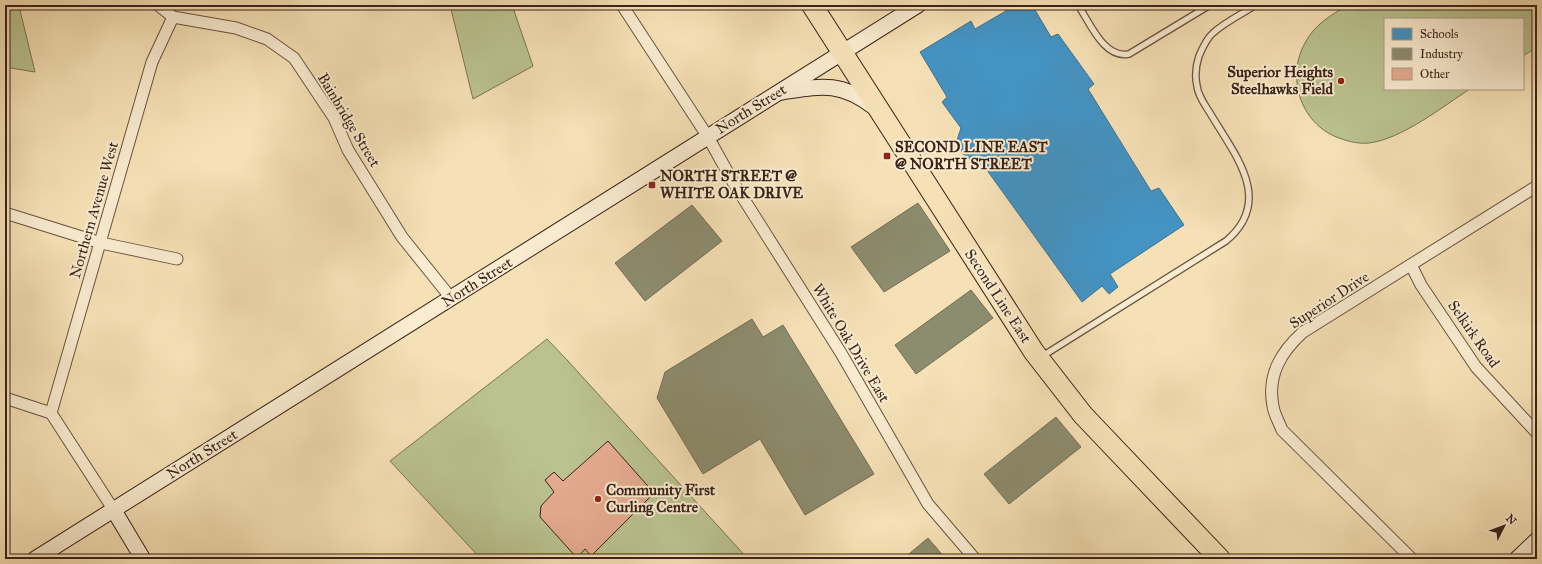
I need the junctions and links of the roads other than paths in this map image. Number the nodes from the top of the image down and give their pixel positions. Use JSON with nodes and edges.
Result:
{"nodes":[{"id":1,"x":158,"y":5,"type":"edge"},
{"id":2,"x":622,"y":5,"type":"edge"},
{"id":3,"x":812,"y":5,"type":"edge"},
{"id":4,"x":918,"y":5,"type":"edge"},
{"id":5,"x":1078,"y":5,"type":"edge"},
{"id":6,"x":1210,"y":5,"type":"edge"},
{"id":7,"x":1256,"y":5,"type":"edge"},
{"id":8,"x":173,"y":17,"type":"junction"},
{"id":9,"x":842,"y":51,"type":"junction"},
{"id":10,"x":777,"y":93,"type":"junction"},
{"id":11,"x":881,"y":112,"type":"junction"},
{"id":12,"x":708,"y":137,"type":"junction"},
{"id":13,"x":1537,"y":186,"type":"edge"},
{"id":14,"x":5,"y":213,"type":"edge"},
{"id":15,"x":101,"y":243,"type":"junction"},
{"id":16,"x":177,"y":259,"type":"dead end"},
{"id":17,"x":1411,"y":265,"type":"junction"},
{"id":18,"x":452,"y":298,"type":"junction"},
{"id":19,"x":1039,"y":358,"type":"junction"},
{"id":20,"x":5,"y":398,"type":"edge"},
{"id":21,"x":51,"y":413,"type":"junction"},
{"id":22,"x":1537,"y":433,"type":"edge"},
{"id":23,"x":114,"y":509,"type":"junction"},
{"id":24,"x":1537,"y":540,"type":"edge"},
{"id":25,"x":35,"y":559,"type":"edge"},
{"id":26,"x":143,"y":559,"type":"edge"},
{"id":27,"x":975,"y":559,"type":"edge"},
{"id":28,"x":1220,"y":559,"type":"edge"},
{"id":29,"x":1412,"y":559,"type":"edge"},
{"id":30,"x":1517,"y":559,"type":"edge"}],
"edges":[{"from":1,"to":8,"type":"street","name":"Bainbridge Street"},
{"from":2,"to":12,"type":"street","name":"White Oak Drive East"},
{"from":3,"to":9,"type":"highway","name":"Second Line East"},
{"from":4,"to":9,"type":"main road","name":"North Street"},
{"from":5,"to":6,"type":"lane"},
{"from":7,"to":19,"type":"lane"},
{"from":8,"to":15,"type":"street","name":"Northern Avenue West"},
{"from":8,"to":18,"type":"street","name":"Bainbridge Street"},
{"from":9,"to":10,"type":"main road","name":"North Street"},
{"from":9,"to":11,"type":"highway","name":"Second Line East"},
{"from":10,"to":11,"type":"main road"},
{"from":10,"to":12,"type":"main road","name":"North Street"},
{"from":11,"to":19,"type":"highway","name":"Second Line East"},
{"from":12,"to":18,"type":"main road","name":"North Street"},
{"from":12,"to":27,"type":"street","name":"White Oak Drive East"},
{"from":13,"to":17,"type":"street","name":"Superior Drive"},
{"from":14,"to":15,"type":"street"},
{"from":15,"to":16,"type":"street"},
{"from":15,"to":21,"type":"street","name":"Northern Avenue West"},
{"from":17,"to":22,"type":"street","name":"Selkirk Road"},
{"from":17,"to":29,"type":"street","name":"Superior Drive"},
{"from":18,"to":23,"type":"main road","name":"North Street"},
{"from":19,"to":28,"type":"highway","name":"Second Line East"},
{"from":20,"to":21,"type":"street"},
{"from":21,"to":23,"type":"street"},
{"from":23,"to":25,"type":"main road","name":"North Street"},
{"from":23,"to":26,"type":"main road"},
{"from":24,"to":30,"type":"main road"}]}
